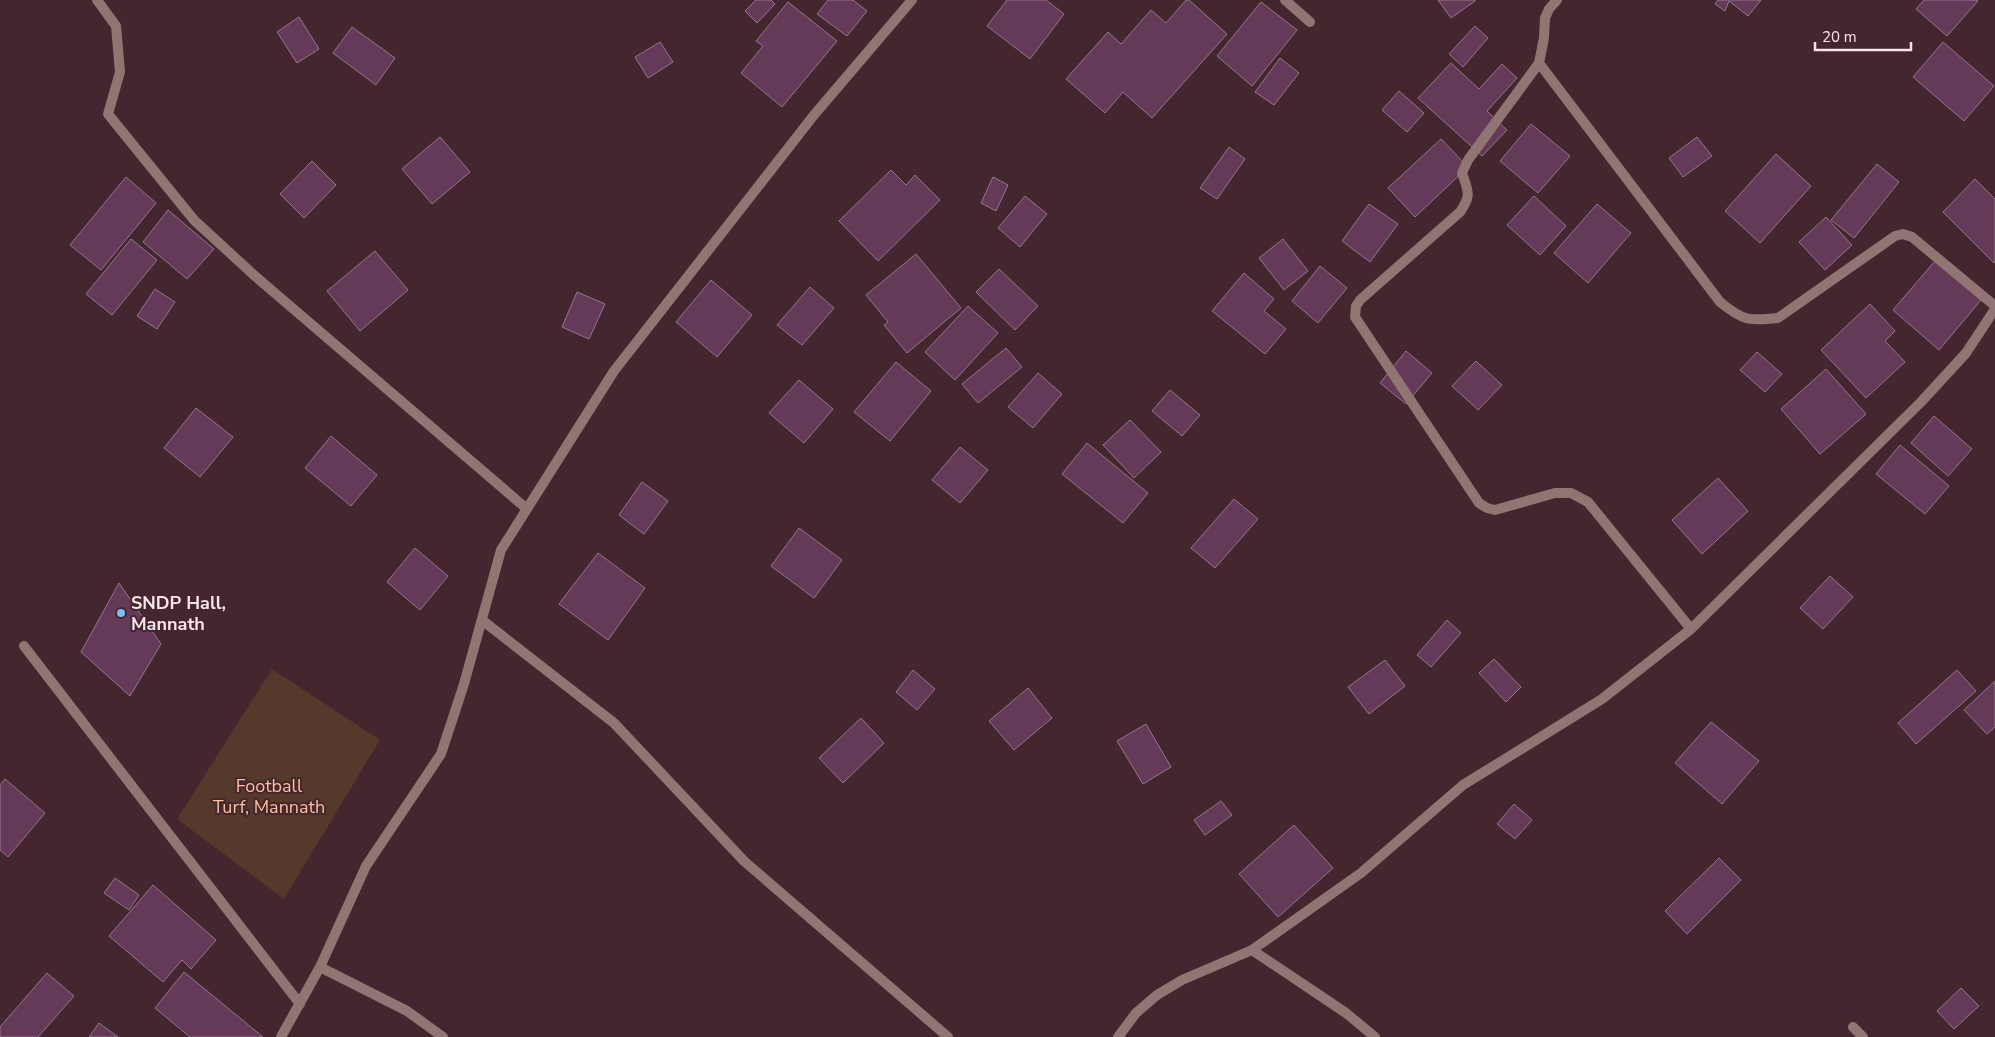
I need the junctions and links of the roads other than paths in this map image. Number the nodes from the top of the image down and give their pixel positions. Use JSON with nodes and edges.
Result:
{"nodes":[{"id":1,"x":97,"y":0,"type":"edge"},
{"id":2,"x":912,"y":0,"type":"edge"},
{"id":3,"x":1285,"y":0,"type":"edge"},
{"id":4,"x":1557,"y":0,"type":"edge"},
{"id":5,"x":1310,"y":22,"type":"dead end"},
{"id":6,"x":1540,"y":63,"type":"junction"},
{"id":7,"x":1995,"y":308,"type":"edge"},
{"id":8,"x":527,"y":509,"type":"junction"},
{"id":9,"x":482,"y":620,"type":"junction"},
{"id":10,"x":1691,"y":629,"type":"junction"},
{"id":11,"x":24,"y":646,"type":"dead end"},
{"id":12,"x":1252,"y":950,"type":"junction"},
{"id":13,"x":320,"y":967,"type":"junction"},
{"id":14,"x":300,"y":1004,"type":"junction"},
{"id":15,"x":1853,"y":1027,"type":"dead end"},
{"id":16,"x":281,"y":1037,"type":"edge"},
{"id":17,"x":443,"y":1037,"type":"edge"},
{"id":18,"x":948,"y":1037,"type":"edge"},
{"id":19,"x":1118,"y":1037,"type":"edge"},
{"id":20,"x":1375,"y":1037,"type":"edge"},
{"id":21,"x":1863,"y":1037,"type":"edge"}],
"edges":[{"from":1,"to":8,"type":"street"},
{"from":2,"to":8,"type":"street"},
{"from":3,"to":5,"type":"street"},
{"from":4,"to":6,"type":"street"},
{"from":6,"to":7,"type":"street"},
{"from":6,"to":10,"type":"street"},
{"from":7,"to":10,"type":"street"},
{"from":8,"to":9,"type":"street"},
{"from":9,"to":13,"type":"street"},
{"from":9,"to":18,"type":"street"},
{"from":10,"to":12,"type":"street"},
{"from":11,"to":14,"type":"street"},
{"from":12,"to":19,"type":"street"},
{"from":12,"to":20,"type":"street"},
{"from":13,"to":14,"type":"street"},
{"from":13,"to":17,"type":"street"},
{"from":14,"to":16,"type":"street"},
{"from":15,"to":21,"type":"street"}]}
